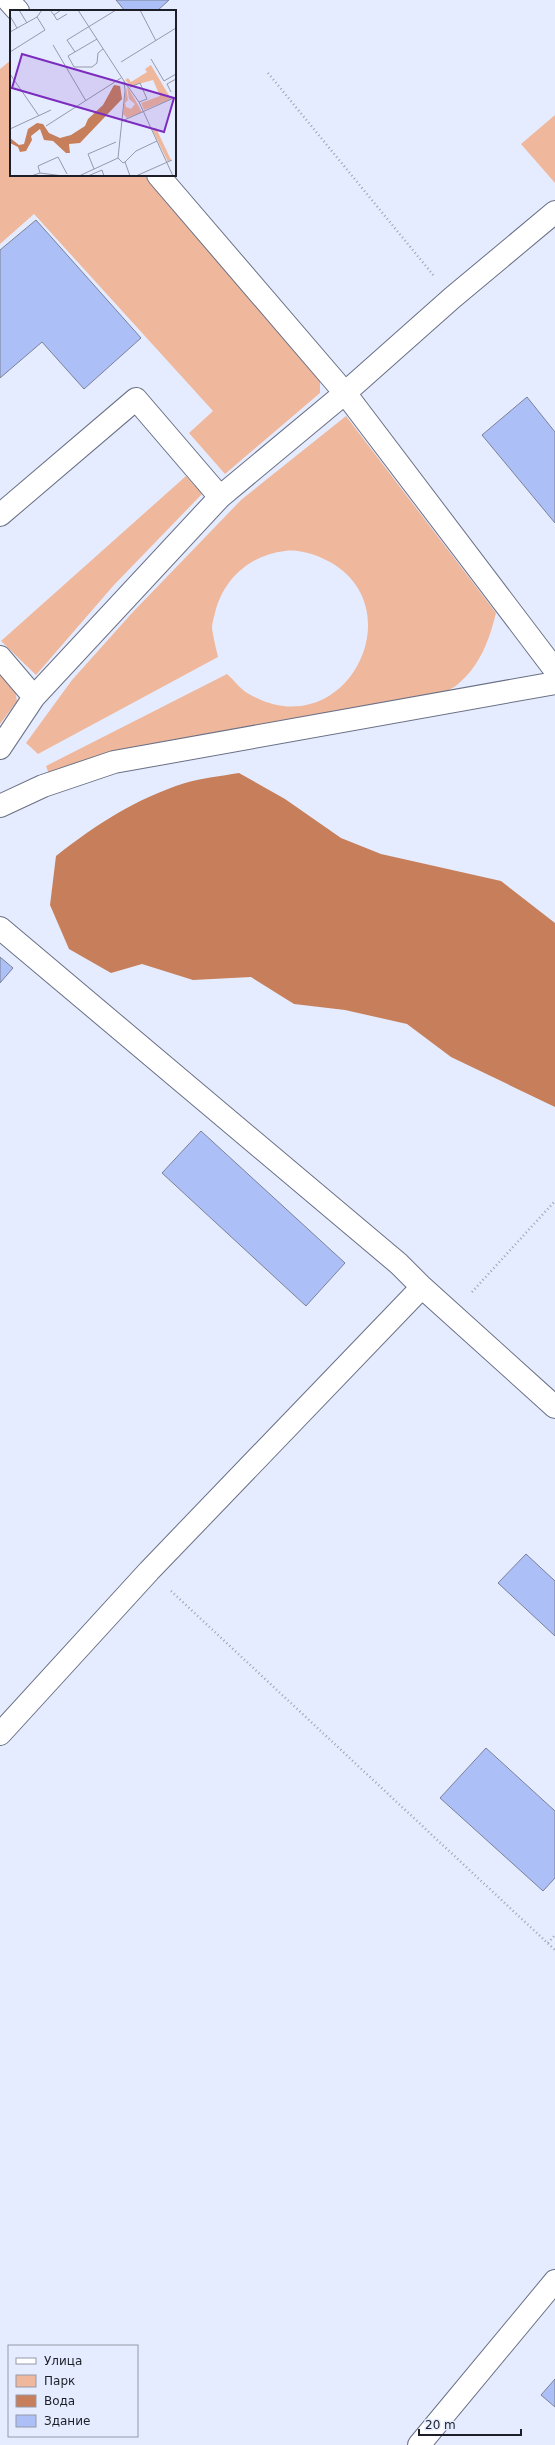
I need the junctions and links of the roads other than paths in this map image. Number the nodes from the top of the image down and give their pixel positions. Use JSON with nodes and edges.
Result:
{"nodes":[{"id":1,"x":8,"y":0,"type":"edge"},
{"id":2,"x":17,"y":10,"type":"edge"},
{"id":3,"x":159,"y":176,"type":"edge"},
{"id":4,"x":555,"y":212,"type":"edge"},
{"id":5,"x":344,"y":393,"type":"junction"},
{"id":6,"x":220,"y":497,"type":"junction"},
{"id":7,"x":0,"y":515,"type":"edge"},
{"id":8,"x":0,"y":657,"type":"edge"},
{"id":9,"x":555,"y":670,"type":"edge"},
{"id":10,"x":555,"y":683,"type":"edge"},
{"id":11,"x":34,"y":697,"type":"junction"},
{"id":12,"x":0,"y":748,"type":"edge"},
{"id":13,"x":0,"y":806,"type":"edge"},
{"id":14,"x":0,"y":928,"type":"edge"},
{"id":15,"x":422,"y":1287,"type":"junction"},
{"id":16,"x":555,"y":1407,"type":"edge"},
{"id":17,"x":0,"y":1734,"type":"edge"},
{"id":18,"x":555,"y":2281,"type":"edge"},
{"id":19,"x":418,"y":2445,"type":"edge"}],
"edges":[{"from":1,"to":2,"type":"lane"},
{"from":3,"to":5,"type":"lane"},
{"from":4,"to":5,"type":"lane"},
{"from":5,"to":6,"type":"lane"},
{"from":5,"to":9,"type":"lane"},
{"from":6,"to":7,"type":"lane"},
{"from":6,"to":11,"type":"lane"},
{"from":8,"to":11,"type":"lane"},
{"from":10,"to":13,"type":"lane"},
{"from":11,"to":12,"type":"lane"},
{"from":14,"to":15,"type":"lane"},
{"from":15,"to":16,"type":"lane"},
{"from":15,"to":17,"type":"lane"},
{"from":18,"to":19,"type":"lane"}]}
